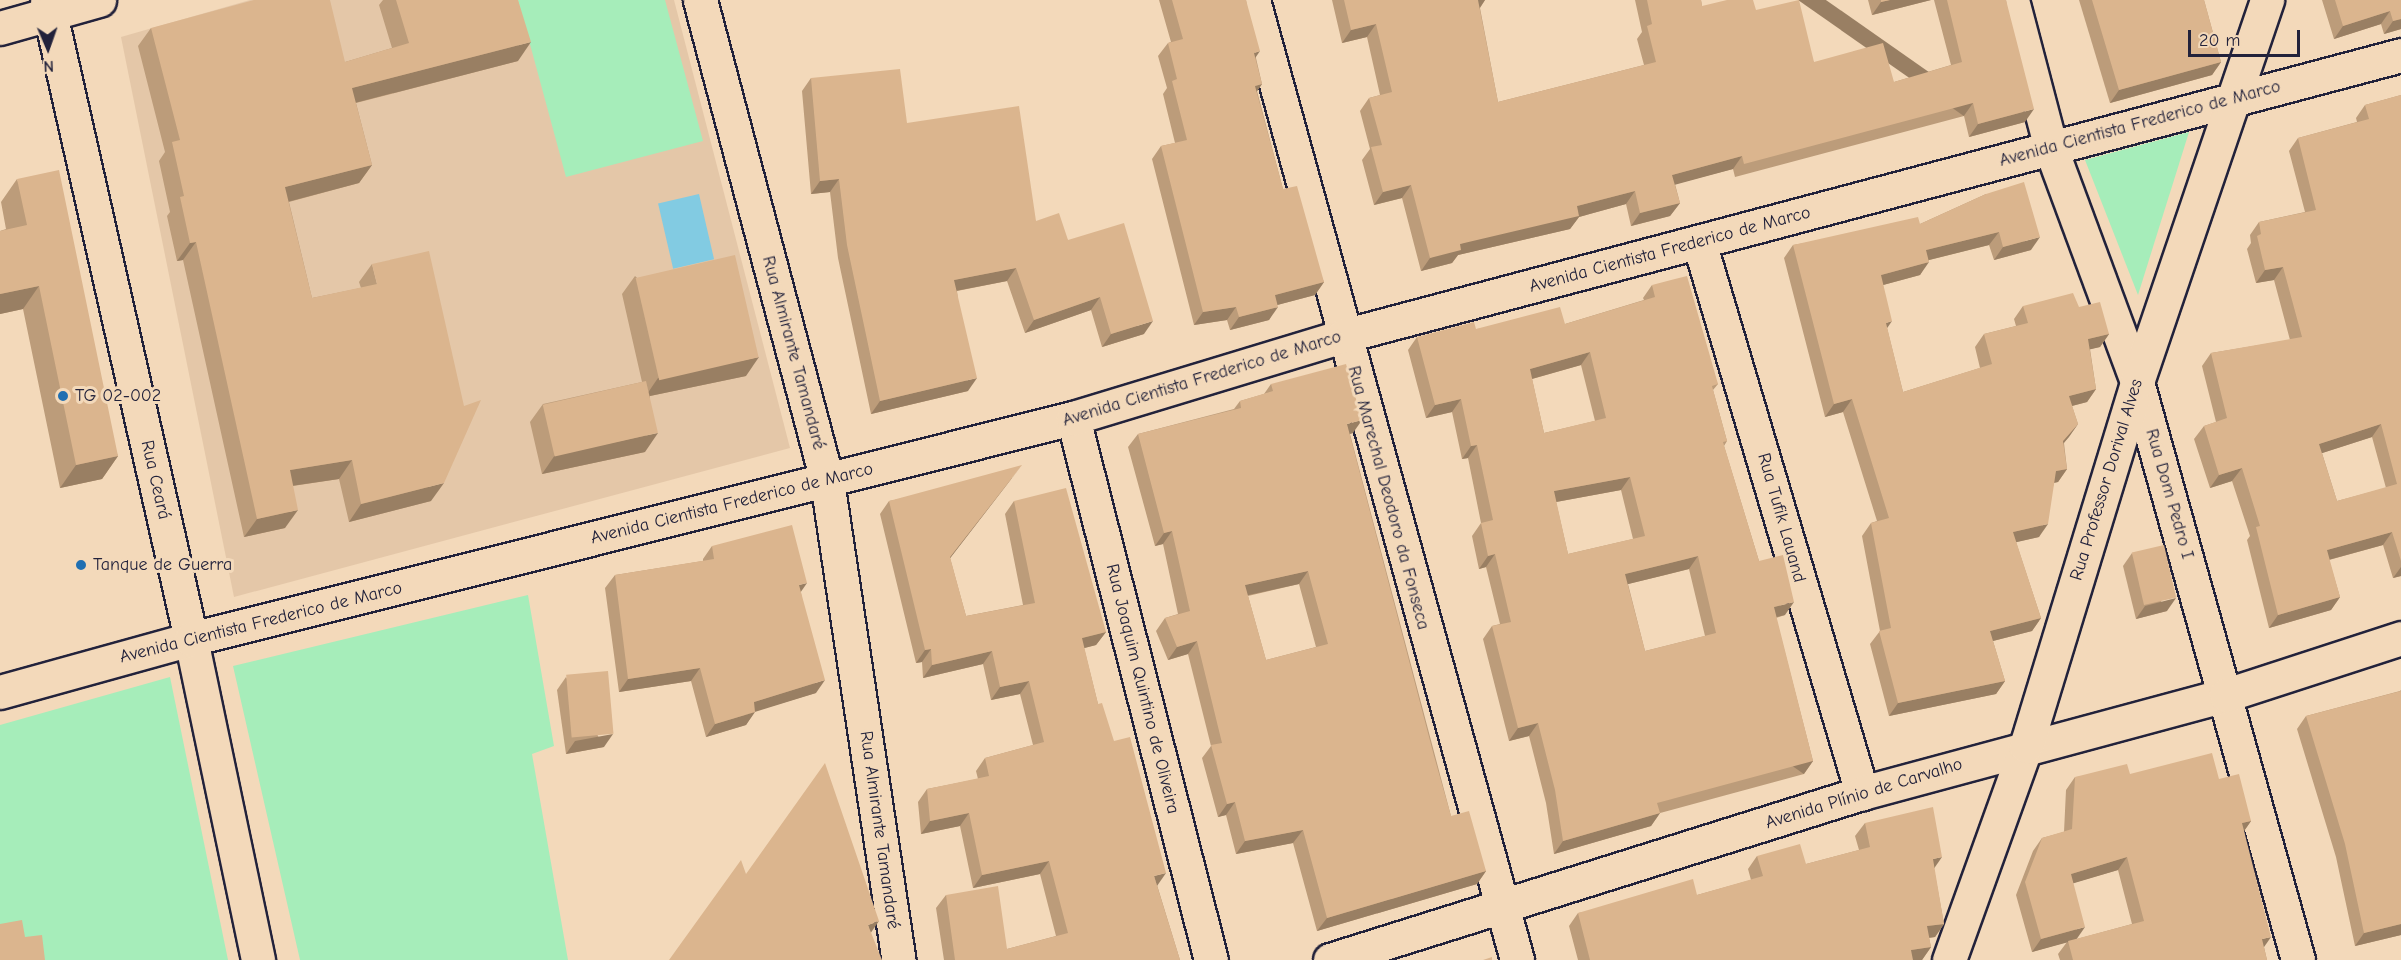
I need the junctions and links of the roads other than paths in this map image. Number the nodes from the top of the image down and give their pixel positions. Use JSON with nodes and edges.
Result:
{"nodes":[{"id":1,"x":99,"y":0,"type":"edge"},
{"id":2,"x":700,"y":0,"type":"edge"},
{"id":3,"x":1253,"y":0,"type":"edge"},
{"id":4,"x":2012,"y":0,"type":"edge"},
{"id":5,"x":2267,"y":0,"type":"edge"},
{"id":6,"x":49,"y":7,"type":"edge"},
{"id":7,"x":0,"y":28,"type":"edge"},
{"id":8,"x":2401,"y":55,"type":"edge"},
{"id":9,"x":2234,"y":97,"type":"junction"},
{"id":10,"x":2051,"y":149,"type":"junction"},
{"id":11,"x":1699,"y":242,"type":"junction"},
{"id":12,"x":1343,"y":336,"type":"junction"},
{"id":13,"x":2137,"y":382,"type":"junction"},
{"id":14,"x":1073,"y":418,"type":"junction"},
{"id":15,"x":827,"y":481,"type":"junction"},
{"id":16,"x":2401,"y":638,"type":"edge"},
{"id":17,"x":191,"y":639,"type":"junction"},
{"id":18,"x":0,"y":692,"type":"edge"},
{"id":19,"x":2226,"y":695,"type":"junction"},
{"id":20,"x":2026,"y":746,"type":"junction"},
{"id":21,"x":1862,"y":793,"type":"junction"},
{"id":22,"x":1502,"y":909,"type":"junction"},
{"id":23,"x":258,"y":960,"type":"edge"},
{"id":24,"x":899,"y":960,"type":"edge"},
{"id":25,"x":1211,"y":960,"type":"edge"},
{"id":26,"x":1330,"y":960,"type":"edge"},
{"id":27,"x":1517,"y":960,"type":"edge"},
{"id":28,"x":1949,"y":960,"type":"edge"},
{"id":29,"x":2298,"y":960,"type":"edge"}],
"edges":[{"from":1,"to":6,"type":"street"},
{"from":2,"to":15,"type":"street","name":"Rua Almirante Tamandaré"},
{"from":3,"to":12,"type":"street","name":"Rua Marechal Deodoro da Fonseca"},
{"from":4,"to":10,"type":"street","name":"Rua Dom Pedro I"},
{"from":5,"to":9,"type":"street","name":"Rua Professor Dorival Alves"},
{"from":6,"to":7,"type":"street"},
{"from":6,"to":17,"type":"street","name":"Rua Ceará"},
{"from":8,"to":9,"type":"street","name":"Avenida Cientista Frederico de Marco"},
{"from":9,"to":10,"type":"street","name":"Avenida Cientista Frederico de Marco"},
{"from":9,"to":13,"type":"street","name":"Rua Professor Dorival Alves"},
{"from":10,"to":11,"type":"street","name":"Avenida Cientista Frederico de Marco"},
{"from":10,"to":13,"type":"street","name":"Rua Dom Pedro I"},
{"from":11,"to":12,"type":"street","name":"Avenida Cientista Frederico de Marco"},
{"from":11,"to":21,"type":"street","name":"Rua Tufik Lauand"},
{"from":12,"to":14,"type":"street","name":"Avenida Cientista Frederico de Marco"},
{"from":12,"to":22,"type":"street","name":"Rua Marechal Deodoro da Fonseca"},
{"from":13,"to":19,"type":"street","name":"Rua Dom Pedro I"},
{"from":13,"to":20,"type":"street","name":"Rua Professor Dorival Alves"},
{"from":14,"to":15,"type":"street","name":"Avenida Cientista Frederico de Marco"},
{"from":14,"to":25,"type":"street","name":"Rua Joaquim Quintino de Oliveira"},
{"from":15,"to":17,"type":"street","name":"Avenida Cientista Frederico de Marco"},
{"from":15,"to":24,"type":"street","name":"Rua Almirante Tamandaré"},
{"from":16,"to":19,"type":"street","name":"Avenida Plínio de Carvalho"},
{"from":17,"to":18,"type":"street","name":"Avenida Cientista Frederico de Marco"},
{"from":17,"to":23,"type":"street","name":"Rua Ceará"},
{"from":19,"to":20,"type":"street","name":"Avenida Plínio de Carvalho"},
{"from":19,"to":29,"type":"street","name":"Rua Dom Pedro I"},
{"from":20,"to":21,"type":"street","name":"Avenida Plínio de Carvalho"},
{"from":20,"to":28,"type":"street","name":"Rua Professor Dorival Alves"},
{"from":21,"to":22,"type":"street","name":"Avenida Plínio de Carvalho"},
{"from":22,"to":26,"type":"street","name":"Avenida Plínio de Carvalho"},
{"from":22,"to":27,"type":"street","name":"Rua Marechal Deodoro da Fonseca"}]}
